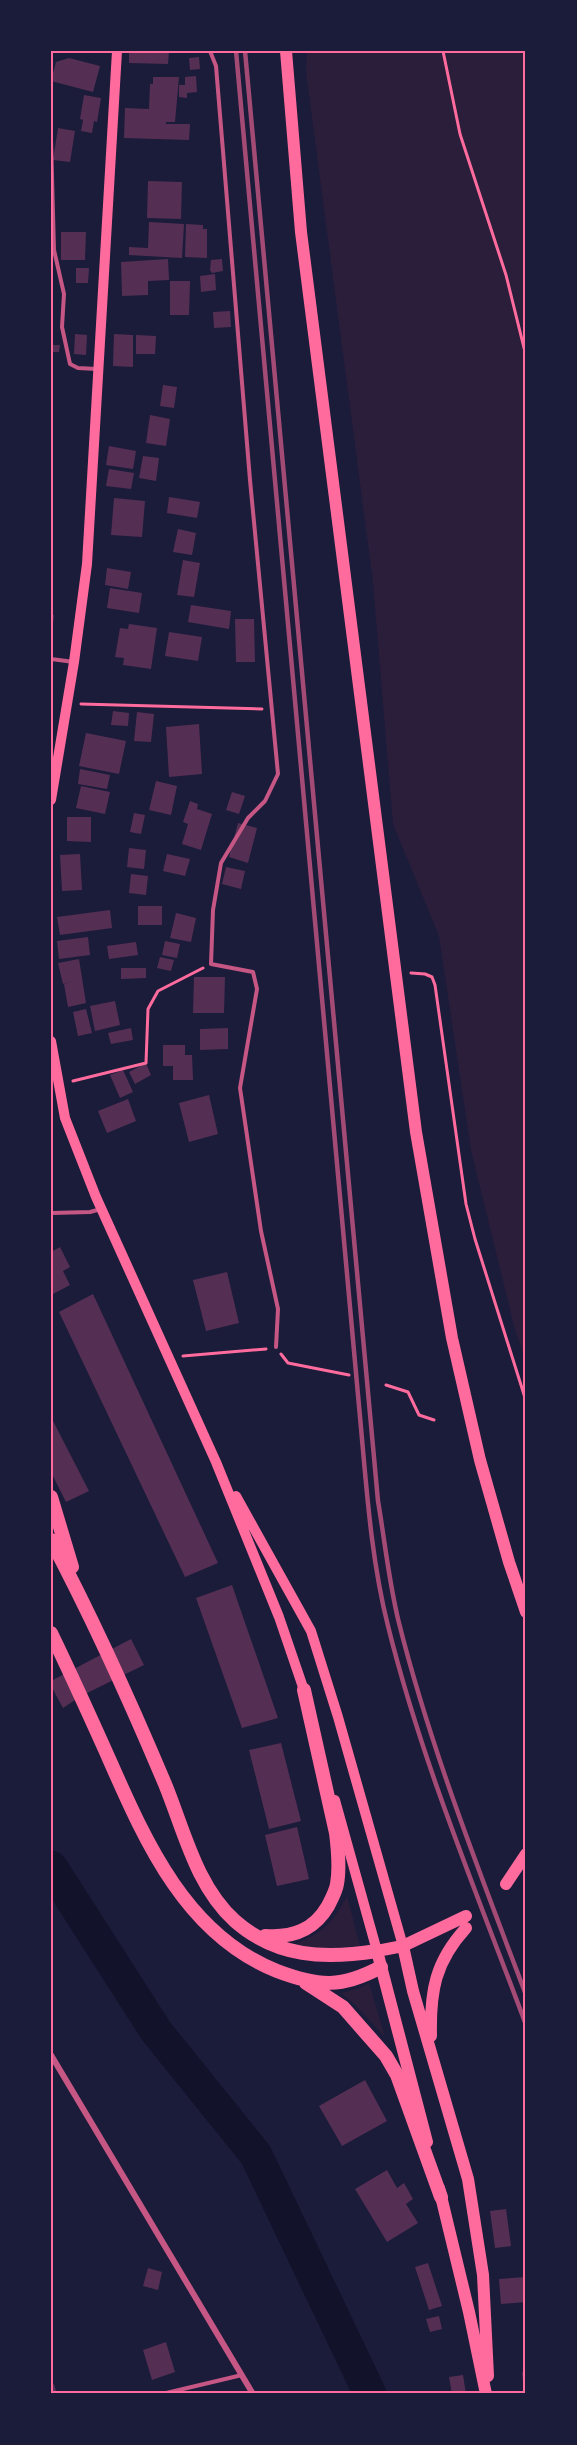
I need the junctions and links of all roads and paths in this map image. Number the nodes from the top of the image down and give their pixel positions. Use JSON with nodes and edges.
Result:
{"nodes":[{"id":1,"x":117,"y":51,"type":"edge"},
{"id":2,"x":210,"y":51,"type":"edge"},
{"id":3,"x":286,"y":51,"type":"edge"},
{"id":4,"x":443,"y":51,"type":"edge"},
{"id":5,"x":51,"y":139,"type":"edge"},
{"id":6,"x":526,"y":356,"type":"edge"},
{"id":7,"x":98,"y":369,"type":"junction"},
{"id":8,"x":51,"y":659,"type":"edge"},
{"id":9,"x":74,"y":662,"type":"junction"},
{"id":10,"x":81,"y":704,"type":"dead end"},
{"id":11,"x":272,"y":709,"type":"junction"},
{"id":12,"x":51,"y":800,"type":"edge"},
{"id":13,"x":211,"y":964,"type":"junction"},
{"id":14,"x":397,"y":973,"type":"junction"},
{"id":15,"x":51,"y":1041,"type":"edge"},
{"id":16,"x":72,"y":1082,"type":"dead end"},
{"id":17,"x":101,"y":1208,"type":"junction"},
{"id":18,"x":51,"y":1213,"type":"edge"},
{"id":19,"x":276,"y":1347,"type":"junction"},
{"id":20,"x":201,"y":1355,"type":"dead end"},
{"id":21,"x":349,"y":1375,"type":"dead end"},
{"id":22,"x":526,"y":1376,"type":"edge"},
{"id":23,"x":519,"y":1377,"type":"junction"},
{"id":24,"x":386,"y":1385,"type":"dead end"},
{"id":25,"x":526,"y":1401,"type":"edge"},
{"id":26,"x":434,"y":1420,"type":"dead end"},
{"id":27,"x":216,"y":1462,"type":"junction"},
{"id":28,"x":51,"y":1497,"type":"edge"},
{"id":29,"x":51,"y":1540,"type":"edge"},
{"id":30,"x":78,"y":1591,"type":"junction"},
{"id":31,"x":526,"y":1612,"type":"edge"},
{"id":32,"x":51,"y":1633,"type":"edge"},
{"id":33,"x":304,"y":1690,"type":"junction"},
{"id":34,"x":526,"y":1854,"type":"edge"},
{"id":35,"x":506,"y":1884,"type":"dead end"},
{"id":36,"x":257,"y":1936,"type":"junction"},
{"id":37,"x":403,"y":1946,"type":"junction"},
{"id":38,"x":377,"y":1951,"type":"junction"},
{"id":39,"x":381,"y":1967,"type":"junction"},
{"id":40,"x":301,"y":1980,"type":"junction"},
{"id":41,"x":431,"y":2054,"type":"junction"},
{"id":42,"x":51,"y":2055,"type":"edge"},
{"id":43,"x":441,"y":2197,"type":"junction"},
{"id":44,"x":242,"y":2374,"type":"junction"},
{"id":45,"x":162,"y":2394,"type":"edge"},
{"id":46,"x":253,"y":2394,"type":"edge"},
{"id":47,"x":488,"y":2394,"type":"edge"}],
"edges":[{"from":1,"to":7,"type":"main road"},
{"from":2,"to":11,"type":"lane"},
{"from":3,"to":14,"type":"highway"},
{"from":4,"to":6,"type":"path"},
{"from":5,"to":7,"type":"lane"},
{"from":7,"to":9,"type":"main road"},
{"from":8,"to":9,"type":"lane"},
{"from":9,"to":12,"type":"main road"},
{"from":10,"to":11,"type":"path"},
{"from":11,"to":13,"type":"lane"},
{"from":13,"to":16,"type":"path"},
{"from":13,"to":19,"type":"lane"},
{"from":14,"to":23,"type":"path"},
{"from":14,"to":31,"type":"highway"},
{"from":15,"to":17,"type":"main road"},
{"from":17,"to":18,"type":"lane"},
{"from":17,"to":27,"type":"main road"},
{"from":19,"to":20,"type":"path"},
{"from":19,"to":21,"type":"path"},
{"from":22,"to":23,"type":"path"},
{"from":23,"to":25,"type":"path"},
{"from":24,"to":26,"type":"path"},
{"from":27,"to":33,"type":"main road"},
{"from":27,"to":37,"type":"main road"},
{"from":28,"to":30,"type":"highway"},
{"from":29,"to":30,"type":"highway"},
{"from":30,"to":36,"type":"highway"},
{"from":32,"to":40,"type":"highway"},
{"from":33,"to":36,"type":"highway"},
{"from":33,"to":38,"type":"main road"},
{"from":34,"to":35,"type":"highway"},
{"from":36,"to":38,"type":"highway"},
{"from":37,"to":38,"type":"highway"},
{"from":37,"to":39,"type":"highway"},
{"from":37,"to":41,"type":"highway"},
{"from":37,"to":41,"type":"highway"},
{"from":38,"to":39,"type":"highway"},
{"from":39,"to":40,"type":"highway"},
{"from":39,"to":43,"type":"highway"},
{"from":40,"to":43,"type":"highway"},
{"from":41,"to":47,"type":"highway"},
{"from":42,"to":44,"type":"street"},
{"from":43,"to":47,"type":"highway"},
{"from":44,"to":45,"type":"lane"},
{"from":44,"to":46,"type":"street"}]}
